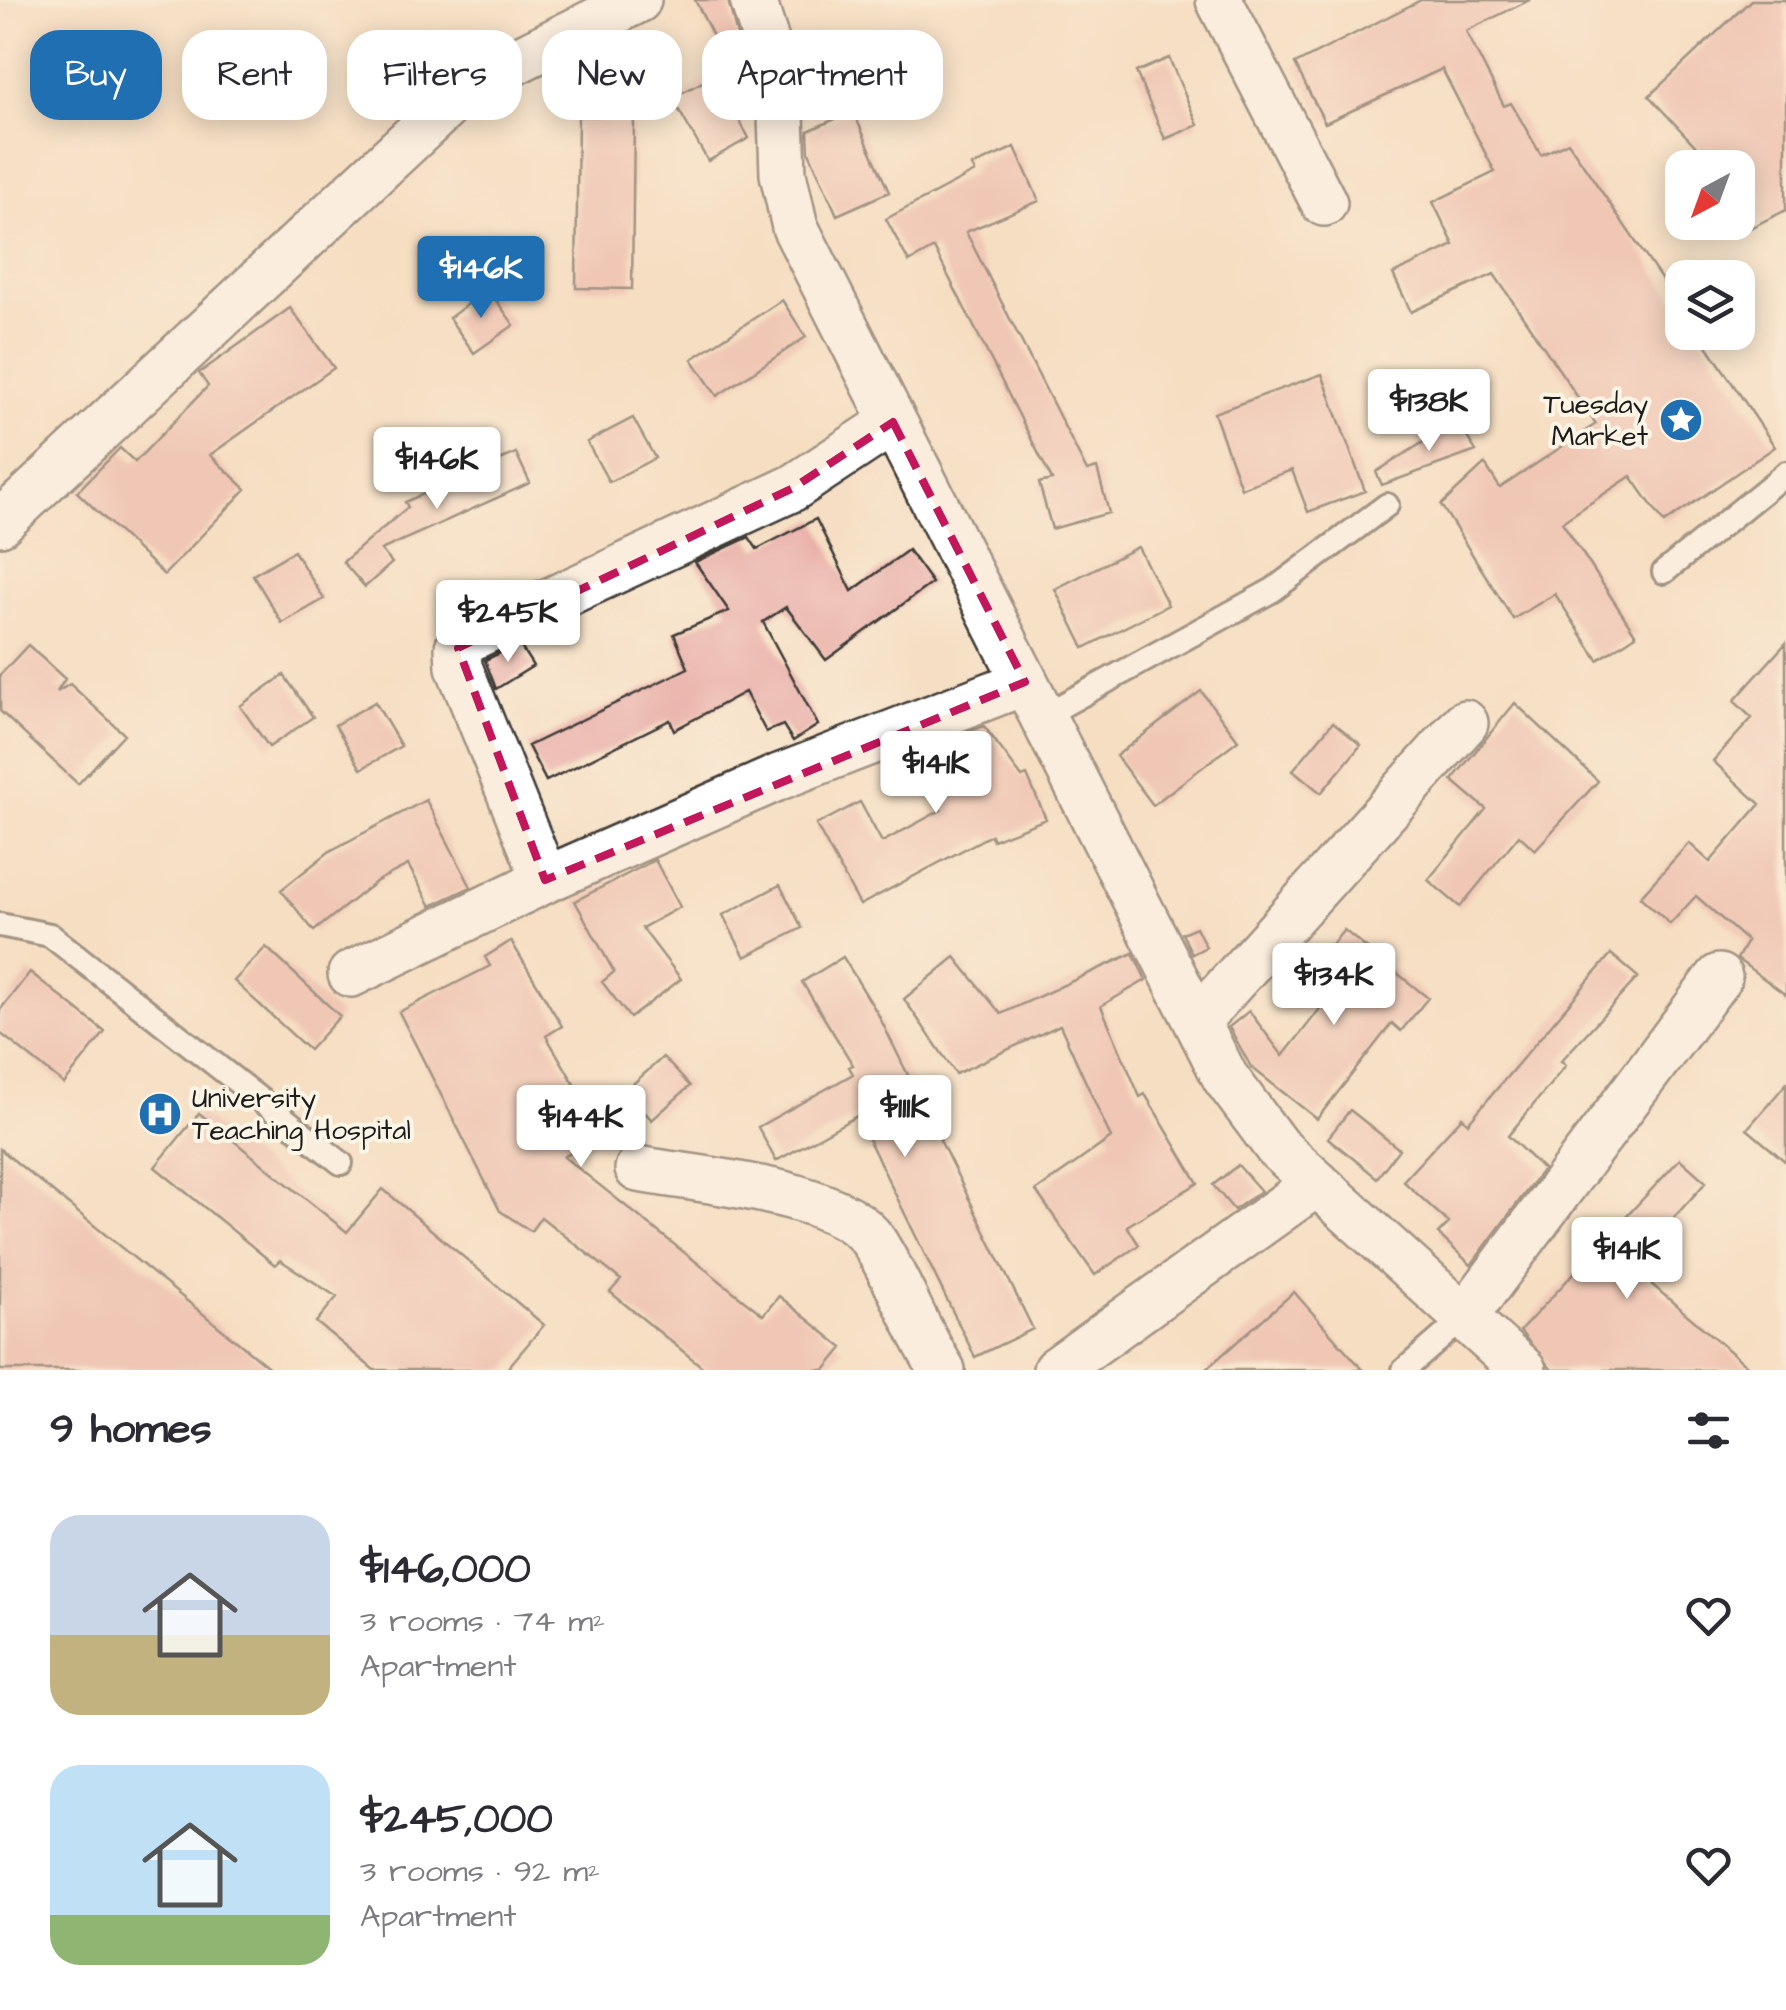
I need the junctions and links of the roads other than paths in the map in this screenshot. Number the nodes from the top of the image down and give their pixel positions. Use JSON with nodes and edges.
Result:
{"nodes":[{"id":1,"x":638,"y":0,"type":"edge"},
{"id":2,"x":753,"y":0,"type":"edge"},
{"id":3,"x":1219,"y":0,"type":"edge"},
{"id":4,"x":1324,"y":203,"type":"dead end"},
{"id":5,"x":894,"y":422,"type":"junction"},
{"id":6,"x":1786,"y":473,"type":"edge"},
{"id":7,"x":1387,"y":505,"type":"dead end"},
{"id":8,"x":0,"y":523,"type":"edge"},
{"id":9,"x":1664,"y":572,"type":"dead end"},
{"id":10,"x":1034,"y":699,"type":"junction"},
{"id":11,"x":1465,"y":722,"type":"dead end"},
{"id":12,"x":545,"y":880,"type":"junction"},
{"id":13,"x":0,"y":925,"type":"edge"},
{"id":14,"x":351,"y":974,"type":"dead end"},
{"id":15,"x":1719,"y":977,"type":"dead end"},
{"id":16,"x":1198,"y":1021,"type":"junction"},
{"id":17,"x":340,"y":1163,"type":"dead end"},
{"id":18,"x":638,"y":1169,"type":"dead end"},
{"id":19,"x":1316,"y":1183,"type":"junction"},
{"id":20,"x":1463,"y":1319,"type":"junction"},
{"id":21,"x":942,"y":1370,"type":"edge"},
{"id":22,"x":1056,"y":1370,"type":"edge"},
{"id":23,"x":1404,"y":1370,"type":"edge"},
{"id":24,"x":1522,"y":1370,"type":"edge"}],
"edges":[{"from":1,"to":8,"type":"street"},
{"from":2,"to":5,"type":"street"},
{"from":3,"to":4,"type":"street"},
{"from":5,"to":10,"type":"street"},
{"from":5,"to":12,"type":"street"},
{"from":6,"to":9,"type":"lane"},
{"from":7,"to":10,"type":"lane"},
{"from":10,"to":12,"type":"street"},
{"from":10,"to":16,"type":"street"},
{"from":11,"to":16,"type":"street"},
{"from":12,"to":14,"type":"street"},
{"from":13,"to":17,"type":"lane"},
{"from":15,"to":20,"type":"street"},
{"from":16,"to":19,"type":"street"},
{"from":18,"to":21,"type":"street"},
{"from":19,"to":20,"type":"street"},
{"from":19,"to":22,"type":"street"},
{"from":20,"to":23,"type":"lane"},
{"from":20,"to":24,"type":"street"}]}
